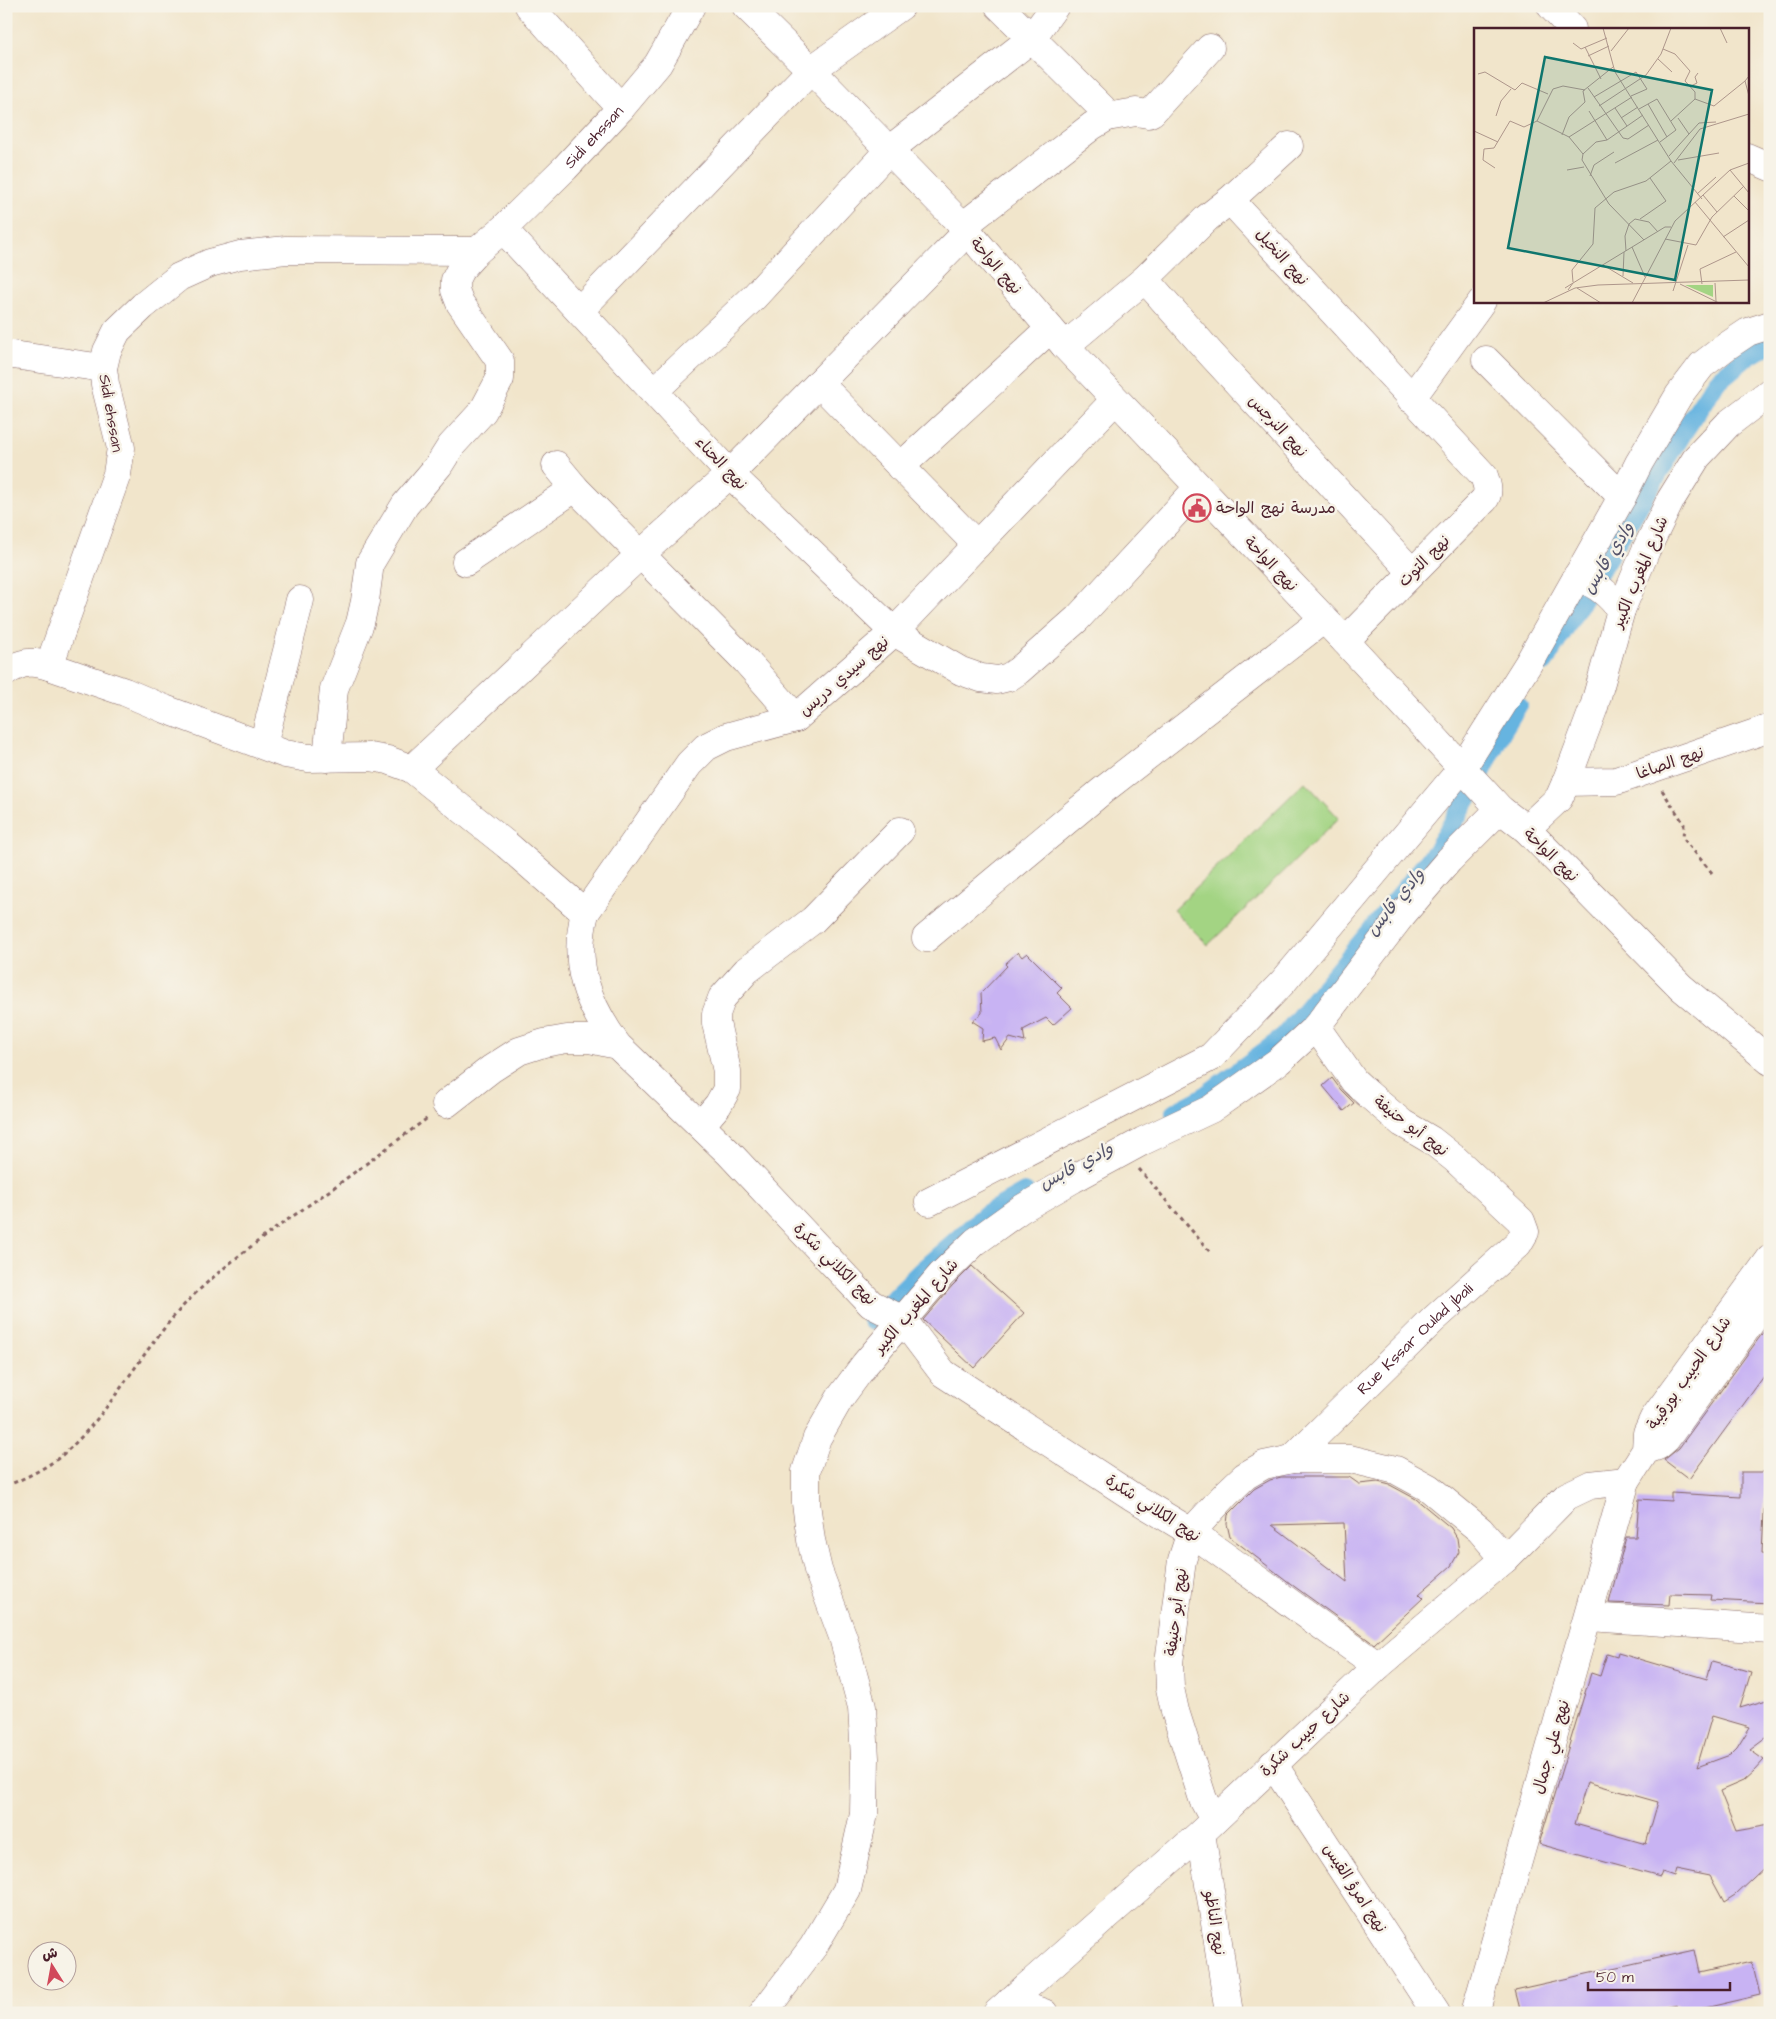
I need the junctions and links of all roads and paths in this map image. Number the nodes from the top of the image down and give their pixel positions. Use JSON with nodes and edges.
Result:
{"nodes":[{"id":1,"x":529,"y":6,"type":"edge"},
{"id":2,"x":691,"y":6,"type":"edge"},
{"id":3,"x":746,"y":6,"type":"edge"},
{"id":4,"x":901,"y":6,"type":"edge"},
{"id":5,"x":999,"y":6,"type":"edge"},
{"id":6,"x":1055,"y":6,"type":"edge"},
{"id":7,"x":1552,"y":7,"type":"edge"},
{"id":8,"x":1571,"y":28,"type":"edge"},
{"id":9,"x":1031,"y":39,"type":"junction"},
{"id":10,"x":1210,"y":48,"type":"dead end"},
{"id":11,"x":811,"y":70,"type":"junction"},
{"id":12,"x":621,"y":108,"type":"junction"},
{"id":13,"x":1107,"y":117,"type":"junction"},
{"id":14,"x":1289,"y":146,"type":"dead end"},
{"id":15,"x":889,"y":150,"type":"junction"},
{"id":16,"x":1748,"y":157,"type":"edge"},
{"id":17,"x":1770,"y":167,"type":"edge"},
{"id":18,"x":1230,"y":200,"type":"junction"},
{"id":19,"x":504,"y":229,"type":"junction"},
{"id":20,"x":965,"y":229,"type":"junction"},
{"id":21,"x":477,"y":251,"type":"junction"},
{"id":22,"x":1146,"y":279,"type":"junction"},
{"id":23,"x":1481,"y":302,"type":"edge"},
{"id":24,"x":580,"y":310,"type":"junction"},
{"id":25,"x":1770,"y":325,"type":"edge"},
{"id":26,"x":1058,"y":338,"type":"junction"},
{"id":27,"x":6,"y":354,"type":"edge"},
{"id":28,"x":1486,"y":360,"type":"dead end"},
{"id":29,"x":103,"y":368,"type":"junction"},
{"id":30,"x":818,"y":384,"type":"junction"},
{"id":31,"x":654,"y":391,"type":"junction"},
{"id":32,"x":1770,"y":392,"type":"edge"},
{"id":33,"x":1411,"y":399,"type":"junction"},
{"id":34,"x":1115,"y":400,"type":"junction"},
{"id":35,"x":556,"y":465,"type":"dead end"},
{"id":36,"x":900,"y":467,"type":"junction"},
{"id":37,"x":730,"y":474,"type":"junction"},
{"id":38,"x":1484,"y":476,"type":"joint"},
{"id":39,"x":575,"y":488,"type":"junction"},
{"id":40,"x":1198,"y":488,"type":"junction"},
{"id":41,"x":1622,"y":497,"type":"junction"},
{"id":42,"x":977,"y":545,"type":"junction"},
{"id":43,"x":640,"y":555,"type":"junction"},
{"id":44,"x":466,"y":562,"type":"dead end"},
{"id":45,"x":1412,"y":572,"type":"junction"},
{"id":46,"x":1578,"y":576,"type":"junction"},
{"id":47,"x":300,"y":600,"type":"dead end"},
{"id":48,"x":1621,"y":610,"type":"junction"},
{"id":49,"x":1324,"y":619,"type":"junction"},
{"id":50,"x":894,"y":632,"type":"junction"},
{"id":51,"x":1345,"y":641,"type":"junction"},
{"id":52,"x":49,"y":666,"type":"junction"},
{"id":53,"x":6,"y":672,"type":"edge"},
{"id":54,"x":796,"y":718,"type":"junction"},
{"id":55,"x":1770,"y":728,"type":"edge"},
{"id":56,"x":263,"y":745,"type":"junction"},
{"id":57,"x":327,"y":758,"type":"junction"},
{"id":58,"x":1463,"y":767,"type":"junction"},
{"id":59,"x":412,"y":769,"type":"junction"},
{"id":60,"x":1649,"y":770,"type":"junction"},
{"id":61,"x":1566,"y":782,"type":"junction"},
{"id":62,"x":1500,"y":809,"type":"junction"},
{"id":63,"x":1526,"y":829,"type":"junction"},
{"id":64,"x":900,"y":831,"type":"dead end"},
{"id":65,"x":1712,"y":873,"type":"dead end"},
{"id":66,"x":585,"y":913,"type":"junction"},
{"id":67,"x":926,"y":938,"type":"dead end"},
{"id":68,"x":1316,"y":1027,"type":"junction"},
{"id":69,"x":617,"y":1045,"type":"junction"},
{"id":70,"x":1770,"y":1061,"type":"edge"},
{"id":71,"x":446,"y":1104,"type":"joint"},
{"id":72,"x":701,"y":1125,"type":"junction"},
{"id":73,"x":1124,"y":1152,"type":"junction"},
{"id":74,"x":929,"y":1202,"type":"dead end"},
{"id":75,"x":1516,"y":1217,"type":"joint"},
{"id":76,"x":1211,"y":1253,"type":"dead end"},
{"id":77,"x":1770,"y":1259,"type":"edge"},
{"id":78,"x":1770,"y":1296,"type":"edge"},
{"id":79,"x":903,"y":1320,"type":"junction"},
{"id":80,"x":1646,"y":1450,"type":"junction"},
{"id":81,"x":1292,"y":1459,"type":"junction"},
{"id":82,"x":1626,"y":1481,"type":"junction"},
{"id":83,"x":6,"y":1486,"type":"edge"},
{"id":84,"x":1191,"y":1532,"type":"junction"},
{"id":85,"x":1505,"y":1559,"type":"junction"},
{"id":86,"x":1589,"y":1617,"type":"junction"},
{"id":87,"x":1770,"y":1629,"type":"edge"},
{"id":88,"x":1378,"y":1666,"type":"junction"},
{"id":89,"x":1273,"y":1764,"type":"junction"},
{"id":90,"x":1208,"y":1826,"type":"junction"},
{"id":91,"x":1003,"y":2007,"type":"edge"},
{"id":92,"x":763,"y":2013,"type":"edge"},
{"id":93,"x":1044,"y":2013,"type":"edge"},
{"id":94,"x":1229,"y":2013,"type":"edge"},
{"id":95,"x":1436,"y":2013,"type":"edge"},
{"id":96,"x":1475,"y":2013,"type":"edge"}],
"edges":[{"from":1,"to":12,"type":"street"},
{"from":2,"to":12,"type":"street","name":"Sidi ehssan"},
{"from":3,"to":11,"type":"street","name":"نهج الواحة"},
{"from":4,"to":11,"type":"street"},
{"from":5,"to":9,"type":"street"},
{"from":6,"to":9,"type":"street"},
{"from":7,"to":8,"type":"street"},
{"from":9,"to":13,"type":"street"},
{"from":9,"to":15,"type":"street"},
{"from":10,"to":13,"type":"street"},
{"from":11,"to":15,"type":"street","name":"نهج الواحة"},
{"from":11,"to":24,"type":"street"},
{"from":12,"to":19,"type":"street","name":"Sidi ehssan"},
{"from":13,"to":20,"type":"street"},
{"from":14,"to":18,"type":"street"},
{"from":15,"to":20,"type":"street","name":"نهج الواحة"},
{"from":15,"to":31,"type":"street"},
{"from":16,"to":17,"type":"street"},
{"from":18,"to":22,"type":"street"},
{"from":18,"to":33,"type":"street","name":"نهج النخيل"},
{"from":19,"to":21,"type":"street","name":"Sidi ehssan"},
{"from":19,"to":24,"type":"street","name":"نهج الحناء"},
{"from":20,"to":26,"type":"street","name":"نهج الواحة"},
{"from":20,"to":30,"type":"street"},
{"from":21,"to":29,"type":"street","name":"Sidi ehssan"},
{"from":21,"to":57,"type":"street","name":"Sidi ehssan"},
{"from":22,"to":26,"type":"street"},
{"from":22,"to":45,"type":"street","name":"نهج النرجس"},
{"from":23,"to":33,"type":"street"},
{"from":24,"to":31,"type":"street","name":"نهج الحناء"},
{"from":25,"to":41,"type":"street"},
{"from":26,"to":34,"type":"street","name":"نهج الواحة"},
{"from":26,"to":36,"type":"street"},
{"from":27,"to":29,"type":"street"},
{"from":28,"to":41,"type":"street"},
{"from":29,"to":52,"type":"street","name":"Sidi ehssan"},
{"from":30,"to":36,"type":"street"},
{"from":30,"to":37,"type":"street"},
{"from":31,"to":37,"type":"street","name":"نهج الحناء"},
{"from":32,"to":48,"type":"street","name":"شارع المغرب الكبير"},
{"from":33,"to":38,"type":"street","name":"نهج النخيل"},
{"from":34,"to":40,"type":"street","name":"نهج الواحة"},
{"from":34,"to":42,"type":"street","name":"نهج سيدي دريس"},
{"from":35,"to":39,"type":"street"},
{"from":36,"to":42,"type":"street"},
{"from":37,"to":43,"type":"street"},
{"from":37,"to":50,"type":"street","name":"نهج الحناء"},
{"from":38,"to":45,"type":"street","name":"نهج التوت"},
{"from":39,"to":43,"type":"street"},
{"from":39,"to":44,"type":"street"},
{"from":40,"to":49,"type":"street","name":"نهج الواحة"},
{"from":40,"to":50,"type":"street","name":"نهج الحناء"},
{"from":41,"to":46,"type":"street"},
{"from":42,"to":50,"type":"street","name":"نهج سيدي دريس"},
{"from":43,"to":54,"type":"street"},
{"from":43,"to":59,"type":"street"},
{"from":45,"to":51,"type":"street","name":"نهج التوت"},
{"from":46,"to":48,"type":"street"},
{"from":46,"to":58,"type":"street"},
{"from":47,"to":56,"type":"street"},
{"from":48,"to":61,"type":"street","name":"شارع المغرب الكبير"},
{"from":49,"to":51,"type":"street","name":"نهج الواحة"},
{"from":49,"to":67,"type":"street"},
{"from":50,"to":54,"type":"street","name":"نهج سيدي دريس"},
{"from":51,"to":58,"type":"street","name":"نهج الواحة"},
{"from":52,"to":53,"type":"street"},
{"from":52,"to":56,"type":"street"},
{"from":54,"to":66,"type":"street","name":"نهج سيدي دريس"},
{"from":55,"to":60,"type":"street","name":"نهج الصاغا"},
{"from":56,"to":57,"type":"street"},
{"from":57,"to":59,"type":"street"},
{"from":58,"to":62,"type":"street","name":"نهج الواحة"},
{"from":58,"to":74,"type":"street"},
{"from":59,"to":66,"type":"street"},
{"from":60,"to":61,"type":"street","name":"نهج الصاغا"},
{"from":60,"to":65,"type":"path"},
{"from":61,"to":63,"type":"street","name":"شارع المغرب الكبير"},
{"from":62,"to":63,"type":"street","name":"نهج الواحة"},
{"from":62,"to":68,"type":"street","name":"شارع المغرب الكبير"},
{"from":63,"to":70,"type":"street","name":"نهج الواحة"},
{"from":64,"to":72,"type":"street"},
{"from":66,"to":69,"type":"street","name":"نهج سيدي دريس"},
{"from":68,"to":73,"type":"street","name":"شارع المغرب الكبير"},
{"from":68,"to":75,"type":"street","name":"نهج أبو حنيفة"},
{"from":69,"to":71,"type":"street"},
{"from":69,"to":72,"type":"street","name":"نهج الكلاني شكرة"},
{"from":71,"to":83,"type":"path"},
{"from":72,"to":79,"type":"street","name":"نهج الكلاني شكرة"},
{"from":73,"to":76,"type":"path"},
{"from":73,"to":79,"type":"street","name":"شارع المغرب الكبير"},
{"from":75,"to":81,"type":"street","name":"Rue Kssar Oulad jbali"},
{"from":77,"to":80,"type":"street","name":"شارع الحبيب بورقيبة"},
{"from":78,"to":80,"type":"street","name":"شارع الحبيب بورقيبة"},
{"from":79,"to":84,"type":"street","name":"نهج الكلاني شكرة"},
{"from":79,"to":92,"type":"street","name":"شارع المغرب الكبير"},
{"from":80,"to":82,"type":"street","name":"نهج علي جمال"},
{"from":81,"to":84,"type":"street","name":"نهج أبو حنيفة"},
{"from":81,"to":85,"type":"street","name":"نهج أبو حنيفة"},
{"from":82,"to":85,"type":"street","name":"شارع حبيب شكرة"},
{"from":82,"to":86,"type":"street","name":"نهج علي جمال"},
{"from":84,"to":88,"type":"street","name":"نهج الكلاني شكرة"},
{"from":84,"to":90,"type":"street","name":"نهج أبو حنيفة"},
{"from":85,"to":88,"type":"street","name":"شارع حبيب شكرة"},
{"from":86,"to":87,"type":"street"},
{"from":86,"to":96,"type":"street","name":"نهج علي جمال"},
{"from":88,"to":89,"type":"street","name":"شارع حبيب شكرة"},
{"from":89,"to":90,"type":"street","name":"شارع حبيب شكرة"},
{"from":89,"to":95,"type":"street","name":"نهج امرؤ القيس"},
{"from":90,"to":91,"type":"street","name":"شارع حبيب شكرة"},
{"from":90,"to":94,"type":"street","name":"نهج الناظو"},
{"from":91,"to":93,"type":"street"}]}
